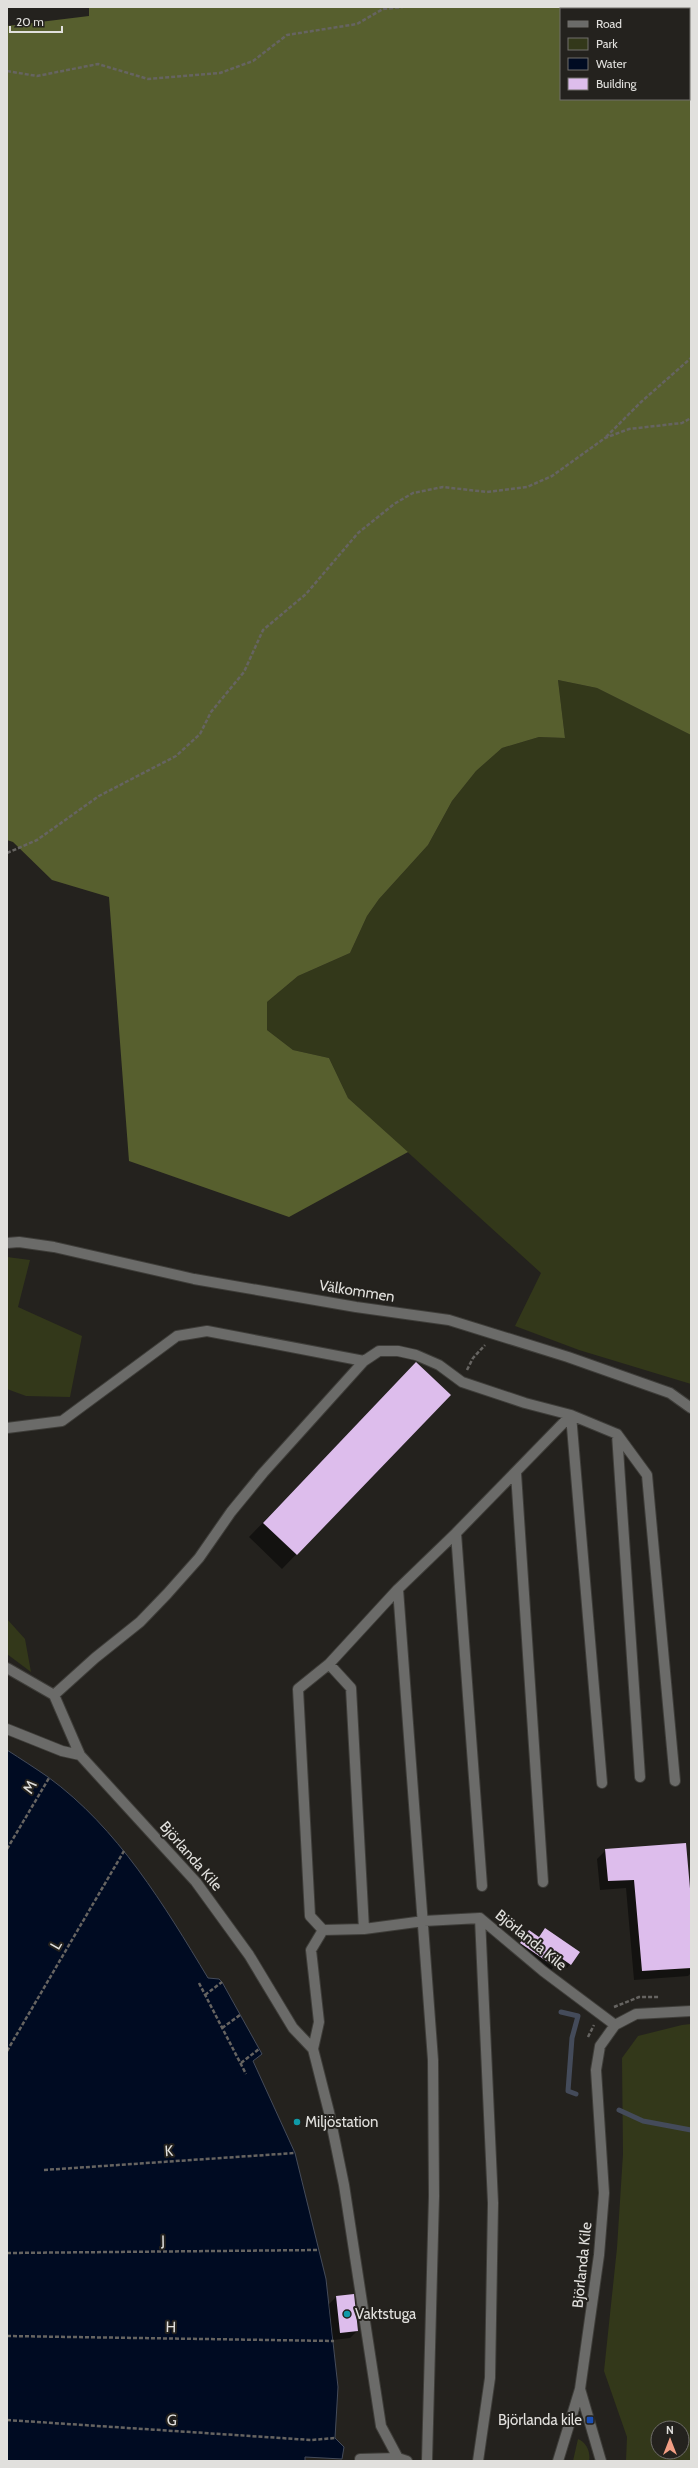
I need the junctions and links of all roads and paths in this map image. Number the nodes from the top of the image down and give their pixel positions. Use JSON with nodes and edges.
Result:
{"nodes":[{"id":1,"x":403,"y":7,"type":"edge"},
{"id":2,"x":7,"y":71,"type":"edge"},
{"id":3,"x":691,"y":358,"type":"edge"},
{"id":4,"x":691,"y":418,"type":"edge"},
{"id":5,"x":605,"y":438,"type":"junction"},
{"id":6,"x":7,"y":852,"type":"edge"},
{"id":7,"x":7,"y":1243,"type":"edge"},
{"id":8,"x":485,"y":1330,"type":"junction"},
{"id":9,"x":364,"y":1360,"type":"junction"},
{"id":10,"x":462,"y":1382,"type":"junction"},
{"id":11,"x":691,"y":1408,"type":"edge"},
{"id":12,"x":571,"y":1415,"type":"junction"},
{"id":13,"x":7,"y":1428,"type":"edge"},
{"id":14,"x":617,"y":1434,"type":"junction"},
{"id":15,"x":516,"y":1473,"type":"junction"},
{"id":16,"x":456,"y":1533,"type":"junction"},
{"id":17,"x":398,"y":1589,"type":"junction"},
{"id":18,"x":328,"y":1664,"type":"junction"},
{"id":19,"x":7,"y":1668,"type":"edge"},
{"id":20,"x":54,"y":1695,"type":"junction"},
{"id":21,"x":7,"y":1729,"type":"edge"},
{"id":22,"x":80,"y":1755,"type":"junction"},
{"id":23,"x":640,"y":1777,"type":"dead end"},
{"id":24,"x":49,"y":1778,"type":"dead end"},
{"id":25,"x":675,"y":1781,"type":"dead end"},
{"id":26,"x":602,"y":1784,"type":"dead end"},
{"id":27,"x":7,"y":1849,"type":"edge"},
{"id":28,"x":124,"y":1851,"type":"dead end"},
{"id":29,"x":543,"y":1882,"type":"dead end"},
{"id":30,"x":482,"y":1886,"type":"dead end"},
{"id":31,"x":480,"y":1918,"type":"junction"},
{"id":32,"x":424,"y":1921,"type":"junction"},
{"id":33,"x":364,"y":1929,"type":"junction"},
{"id":34,"x":323,"y":1930,"type":"junction"},
{"id":35,"x":222,"y":1982,"type":"dead end"},
{"id":36,"x":199,"y":1983,"type":"dead end"},
{"id":37,"x":205,"y":1995,"type":"junction"},
{"id":38,"x":691,"y":2011,"type":"edge"},
{"id":39,"x":240,"y":2015,"type":"dead end"},
{"id":40,"x":615,"y":2025,"type":"junction"},
{"id":41,"x":222,"y":2028,"type":"junction"},
{"id":42,"x":259,"y":2049,"type":"dead end"},
{"id":43,"x":313,"y":2049,"type":"junction"},
{"id":44,"x":7,"y":2051,"type":"edge"},
{"id":45,"x":241,"y":2063,"type":"junction"},
{"id":46,"x":246,"y":2074,"type":"dead end"},
{"id":47,"x":295,"y":2153,"type":"dead end"},
{"id":48,"x":44,"y":2170,"type":"dead end"},
{"id":49,"x":319,"y":2250,"type":"dead end"},
{"id":50,"x":7,"y":2253,"type":"edge"},
{"id":51,"x":7,"y":2336,"type":"edge"},
{"id":52,"x":334,"y":2341,"type":"dead end"},
{"id":53,"x":580,"y":2389,"type":"junction"},
{"id":54,"x":7,"y":2420,"type":"edge"},
{"id":55,"x":335,"y":2438,"type":"dead end"},
{"id":56,"x":360,"y":2459,"type":"dead end"},
{"id":57,"x":401,"y":2460,"type":"edge"},
{"id":58,"x":427,"y":2461,"type":"edge"},
{"id":59,"x":478,"y":2461,"type":"edge"},
{"id":60,"x":558,"y":2461,"type":"edge"},
{"id":61,"x":601,"y":2461,"type":"edge"}],
"edges":[{"from":1,"to":2,"type":"path"},
{"from":3,"to":5,"type":"path"},
{"from":4,"to":5,"type":"path"},
{"from":5,"to":6,"type":"path"},
{"from":7,"to":8,"type":"street","name":"Välkommen"},
{"from":8,"to":10,"type":"path"},
{"from":8,"to":11,"type":"street","name":"Välkommen"},
{"from":9,"to":10,"type":"street"},
{"from":9,"to":13,"type":"street"},
{"from":9,"to":20,"type":"street"},
{"from":10,"to":12,"type":"street"},
{"from":12,"to":14,"type":"street"},
{"from":12,"to":15,"type":"street"},
{"from":12,"to":26,"type":"street"},
{"from":14,"to":23,"type":"street"},
{"from":14,"to":25,"type":"street"},
{"from":15,"to":16,"type":"street"},
{"from":15,"to":29,"type":"street"},
{"from":16,"to":17,"type":"street"},
{"from":16,"to":30,"type":"street"},
{"from":17,"to":18,"type":"street"},
{"from":17,"to":32,"type":"street"},
{"from":18,"to":33,"type":"street"},
{"from":18,"to":34,"type":"street"},
{"from":19,"to":20,"type":"street"},
{"from":20,"to":22,"type":"street"},
{"from":21,"to":22,"type":"street"},
{"from":22,"to":43,"type":"street","name":"Björlanda Kile"},
{"from":24,"to":27,"type":"path","name":"M"},
{"from":28,"to":44,"type":"path","name":"L"},
{"from":31,"to":32,"type":"street","name":"Björlanda Kile"},
{"from":31,"to":40,"type":"street","name":"Björlanda Kile"},
{"from":31,"to":59,"type":"street"},
{"from":32,"to":33,"type":"street","name":"Björlanda Kile"},
{"from":32,"to":58,"type":"street"},
{"from":33,"to":34,"type":"street","name":"Björlanda Kile"},
{"from":34,"to":43,"type":"street","name":"Björlanda Kile"},
{"from":35,"to":37,"type":"path"},
{"from":36,"to":37,"type":"path"},
{"from":37,"to":41,"type":"path"},
{"from":38,"to":40,"type":"street","name":"Björlanda Kile"},
{"from":39,"to":41,"type":"path"},
{"from":40,"to":53,"type":"street","name":"Björlanda Kile"},
{"from":41,"to":45,"type":"path"},
{"from":42,"to":45,"type":"path"},
{"from":43,"to":57,"type":"street","name":"Björlanda Kile"},
{"from":45,"to":46,"type":"path"},
{"from":47,"to":48,"type":"path","name":"K"},
{"from":49,"to":50,"type":"path","name":"J"},
{"from":51,"to":52,"type":"path","name":"H"},
{"from":53,"to":60,"type":"street","name":"Björlanda Kile"},
{"from":53,"to":61,"type":"street"},
{"from":54,"to":55,"type":"path","name":"G"},
{"from":56,"to":57,"type":"street"}]}
